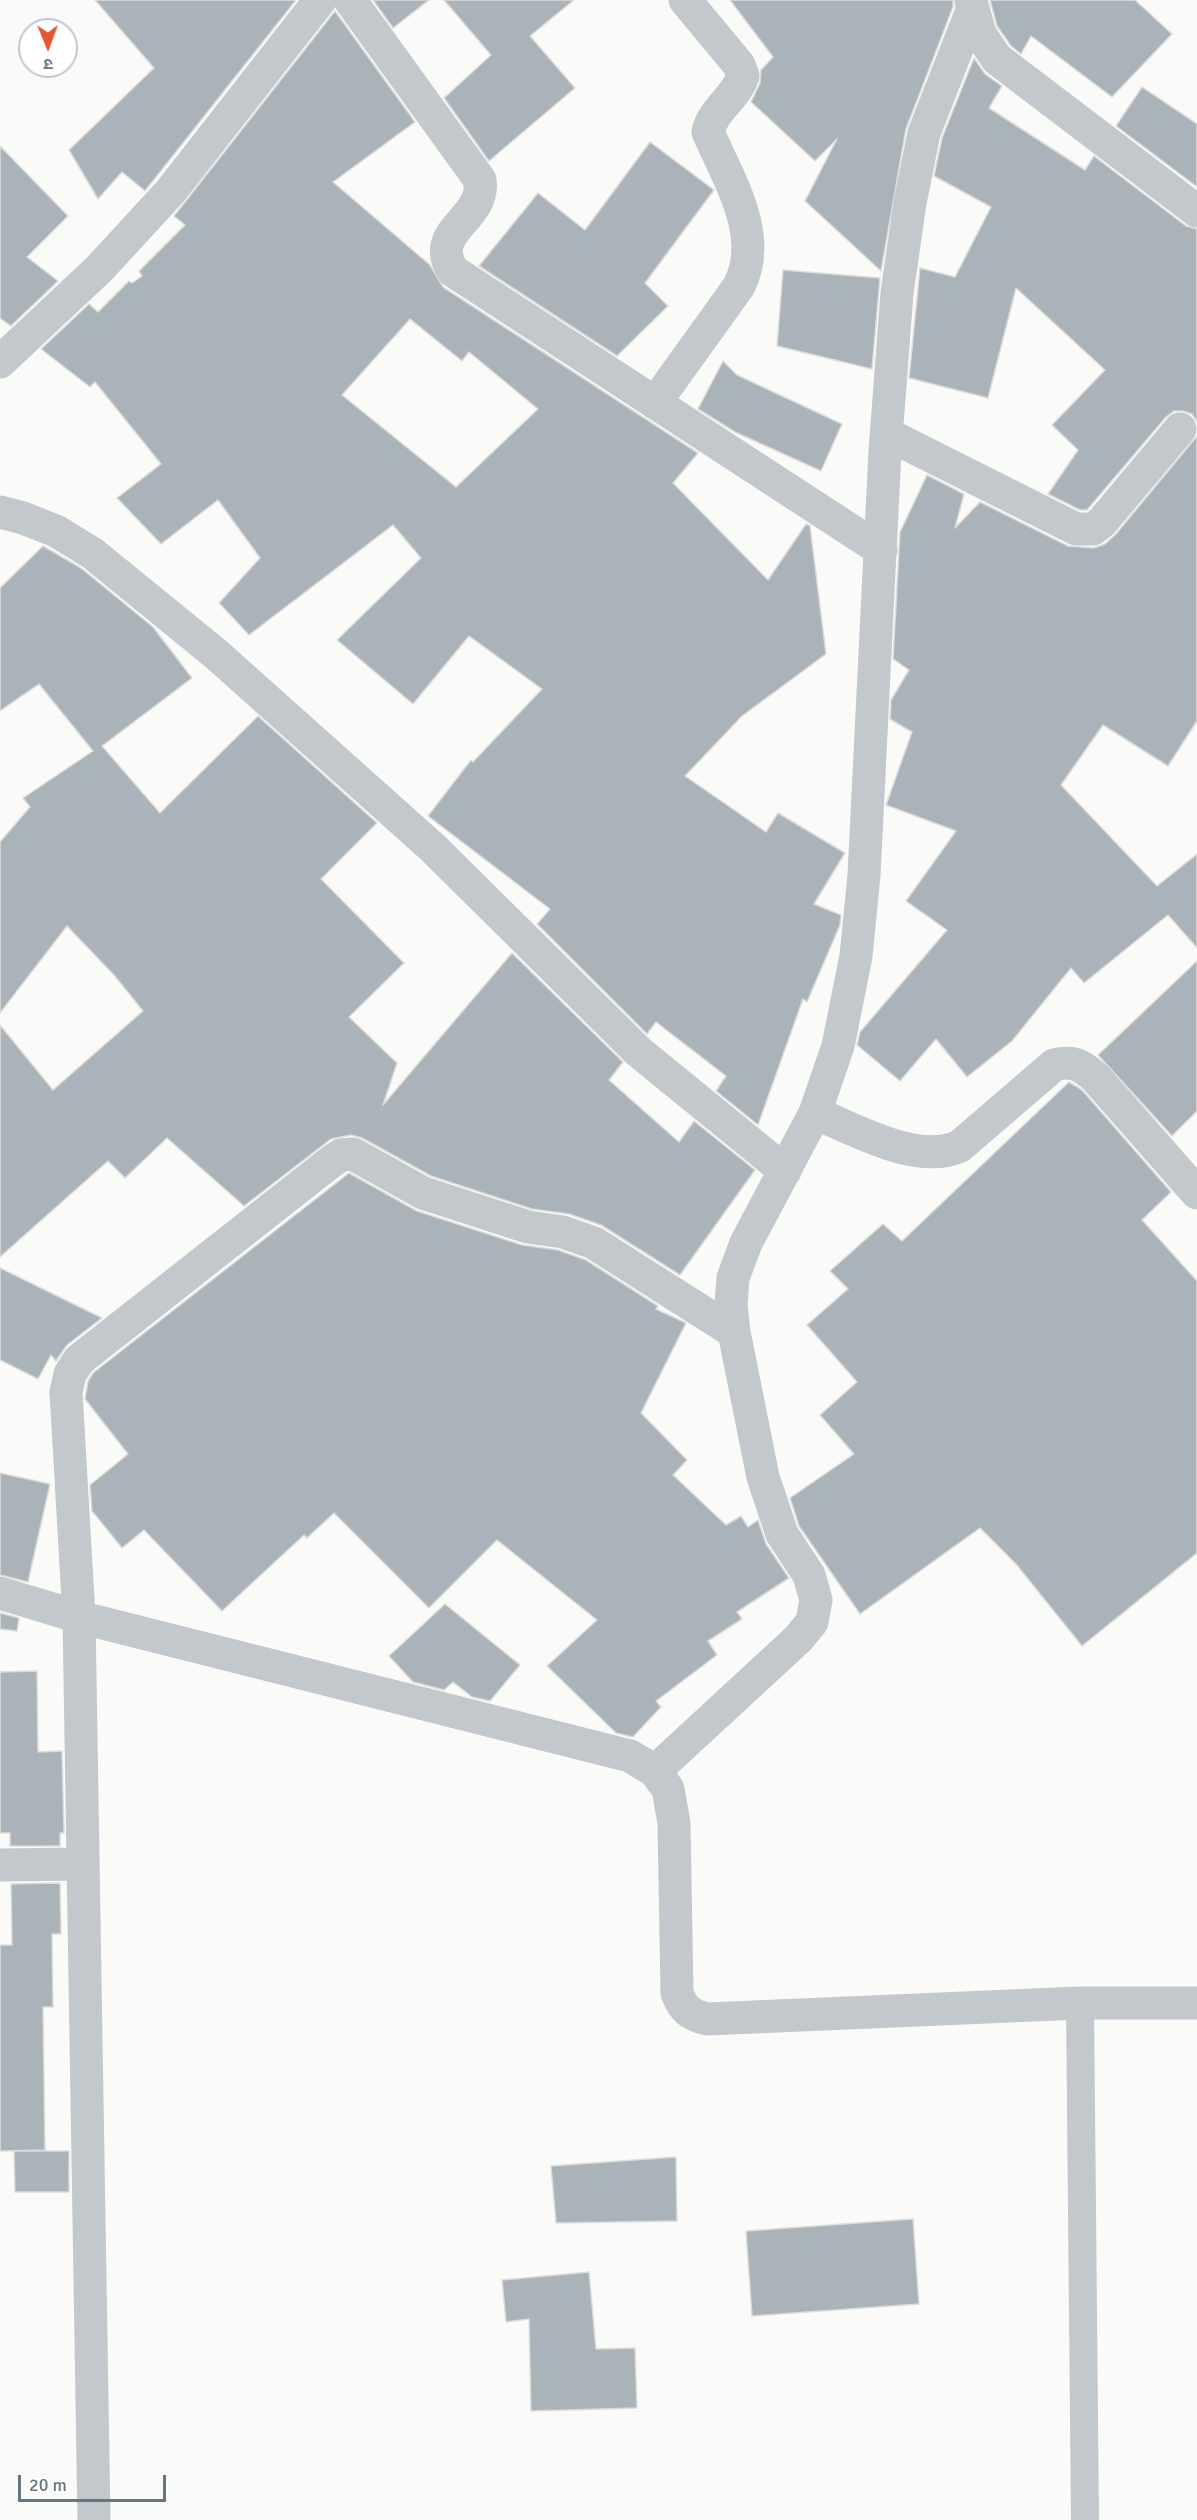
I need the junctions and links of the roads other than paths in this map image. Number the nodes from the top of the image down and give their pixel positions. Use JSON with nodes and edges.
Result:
{"nodes":[{"id":1,"x":320,"y":0,"type":"edge"},
{"id":2,"x":350,"y":0,"type":"edge"},
{"id":3,"x":684,"y":0,"type":"edge"},
{"id":4,"x":972,"y":4,"type":"edge"},
{"id":5,"x":1197,"y":211,"type":"edge"},
{"id":6,"x":0,"y":362,"type":"edge"},
{"id":7,"x":656,"y":403,"type":"junction"},
{"id":8,"x":1180,"y":429,"type":"dead end"},
{"id":9,"x":886,"y":434,"type":"junction"},
{"id":10,"x":0,"y":512,"type":"edge"},
{"id":11,"x":880,"y":550,"type":"junction"},
{"id":12,"x":815,"y":1113,"type":"junction"},
{"id":13,"x":785,"y":1171,"type":"junction"},
{"id":14,"x":1193,"y":1182,"type":"edge"},
{"id":15,"x":734,"y":1332,"type":"junction"},
{"id":16,"x":0,"y":1593,"type":"edge"},
{"id":17,"x":79,"y":1617,"type":"junction"},
{"id":18,"x":654,"y":1771,"type":"junction"},
{"id":19,"x":83,"y":1864,"type":"junction"},
{"id":20,"x":0,"y":1865,"type":"edge"},
{"id":21,"x":1080,"y":2003,"type":"junction"},
{"id":22,"x":1197,"y":2003,"type":"edge"},
{"id":23,"x":94,"y":2520,"type":"edge"},
{"id":24,"x":1085,"y":2520,"type":"edge"}],
"edges":[{"from":1,"to":6,"type":"street"},
{"from":2,"to":7,"type":"street"},
{"from":3,"to":7,"type":"street"},
{"from":4,"to":5,"type":"street"},
{"from":4,"to":9,"type":"street"},
{"from":7,"to":11,"type":"street"},
{"from":8,"to":9,"type":"street"},
{"from":9,"to":11,"type":"street"},
{"from":10,"to":13,"type":"street"},
{"from":11,"to":12,"type":"street"},
{"from":12,"to":13,"type":"street"},
{"from":12,"to":14,"type":"street"},
{"from":13,"to":15,"type":"street"},
{"from":15,"to":17,"type":"street"},
{"from":15,"to":18,"type":"street"},
{"from":16,"to":17,"type":"street"},
{"from":17,"to":18,"type":"street"},
{"from":17,"to":19,"type":"street"},
{"from":18,"to":21,"type":"street"},
{"from":19,"to":20,"type":"street"},
{"from":19,"to":23,"type":"street"},
{"from":21,"to":22,"type":"street"},
{"from":21,"to":24,"type":"lane"}]}
